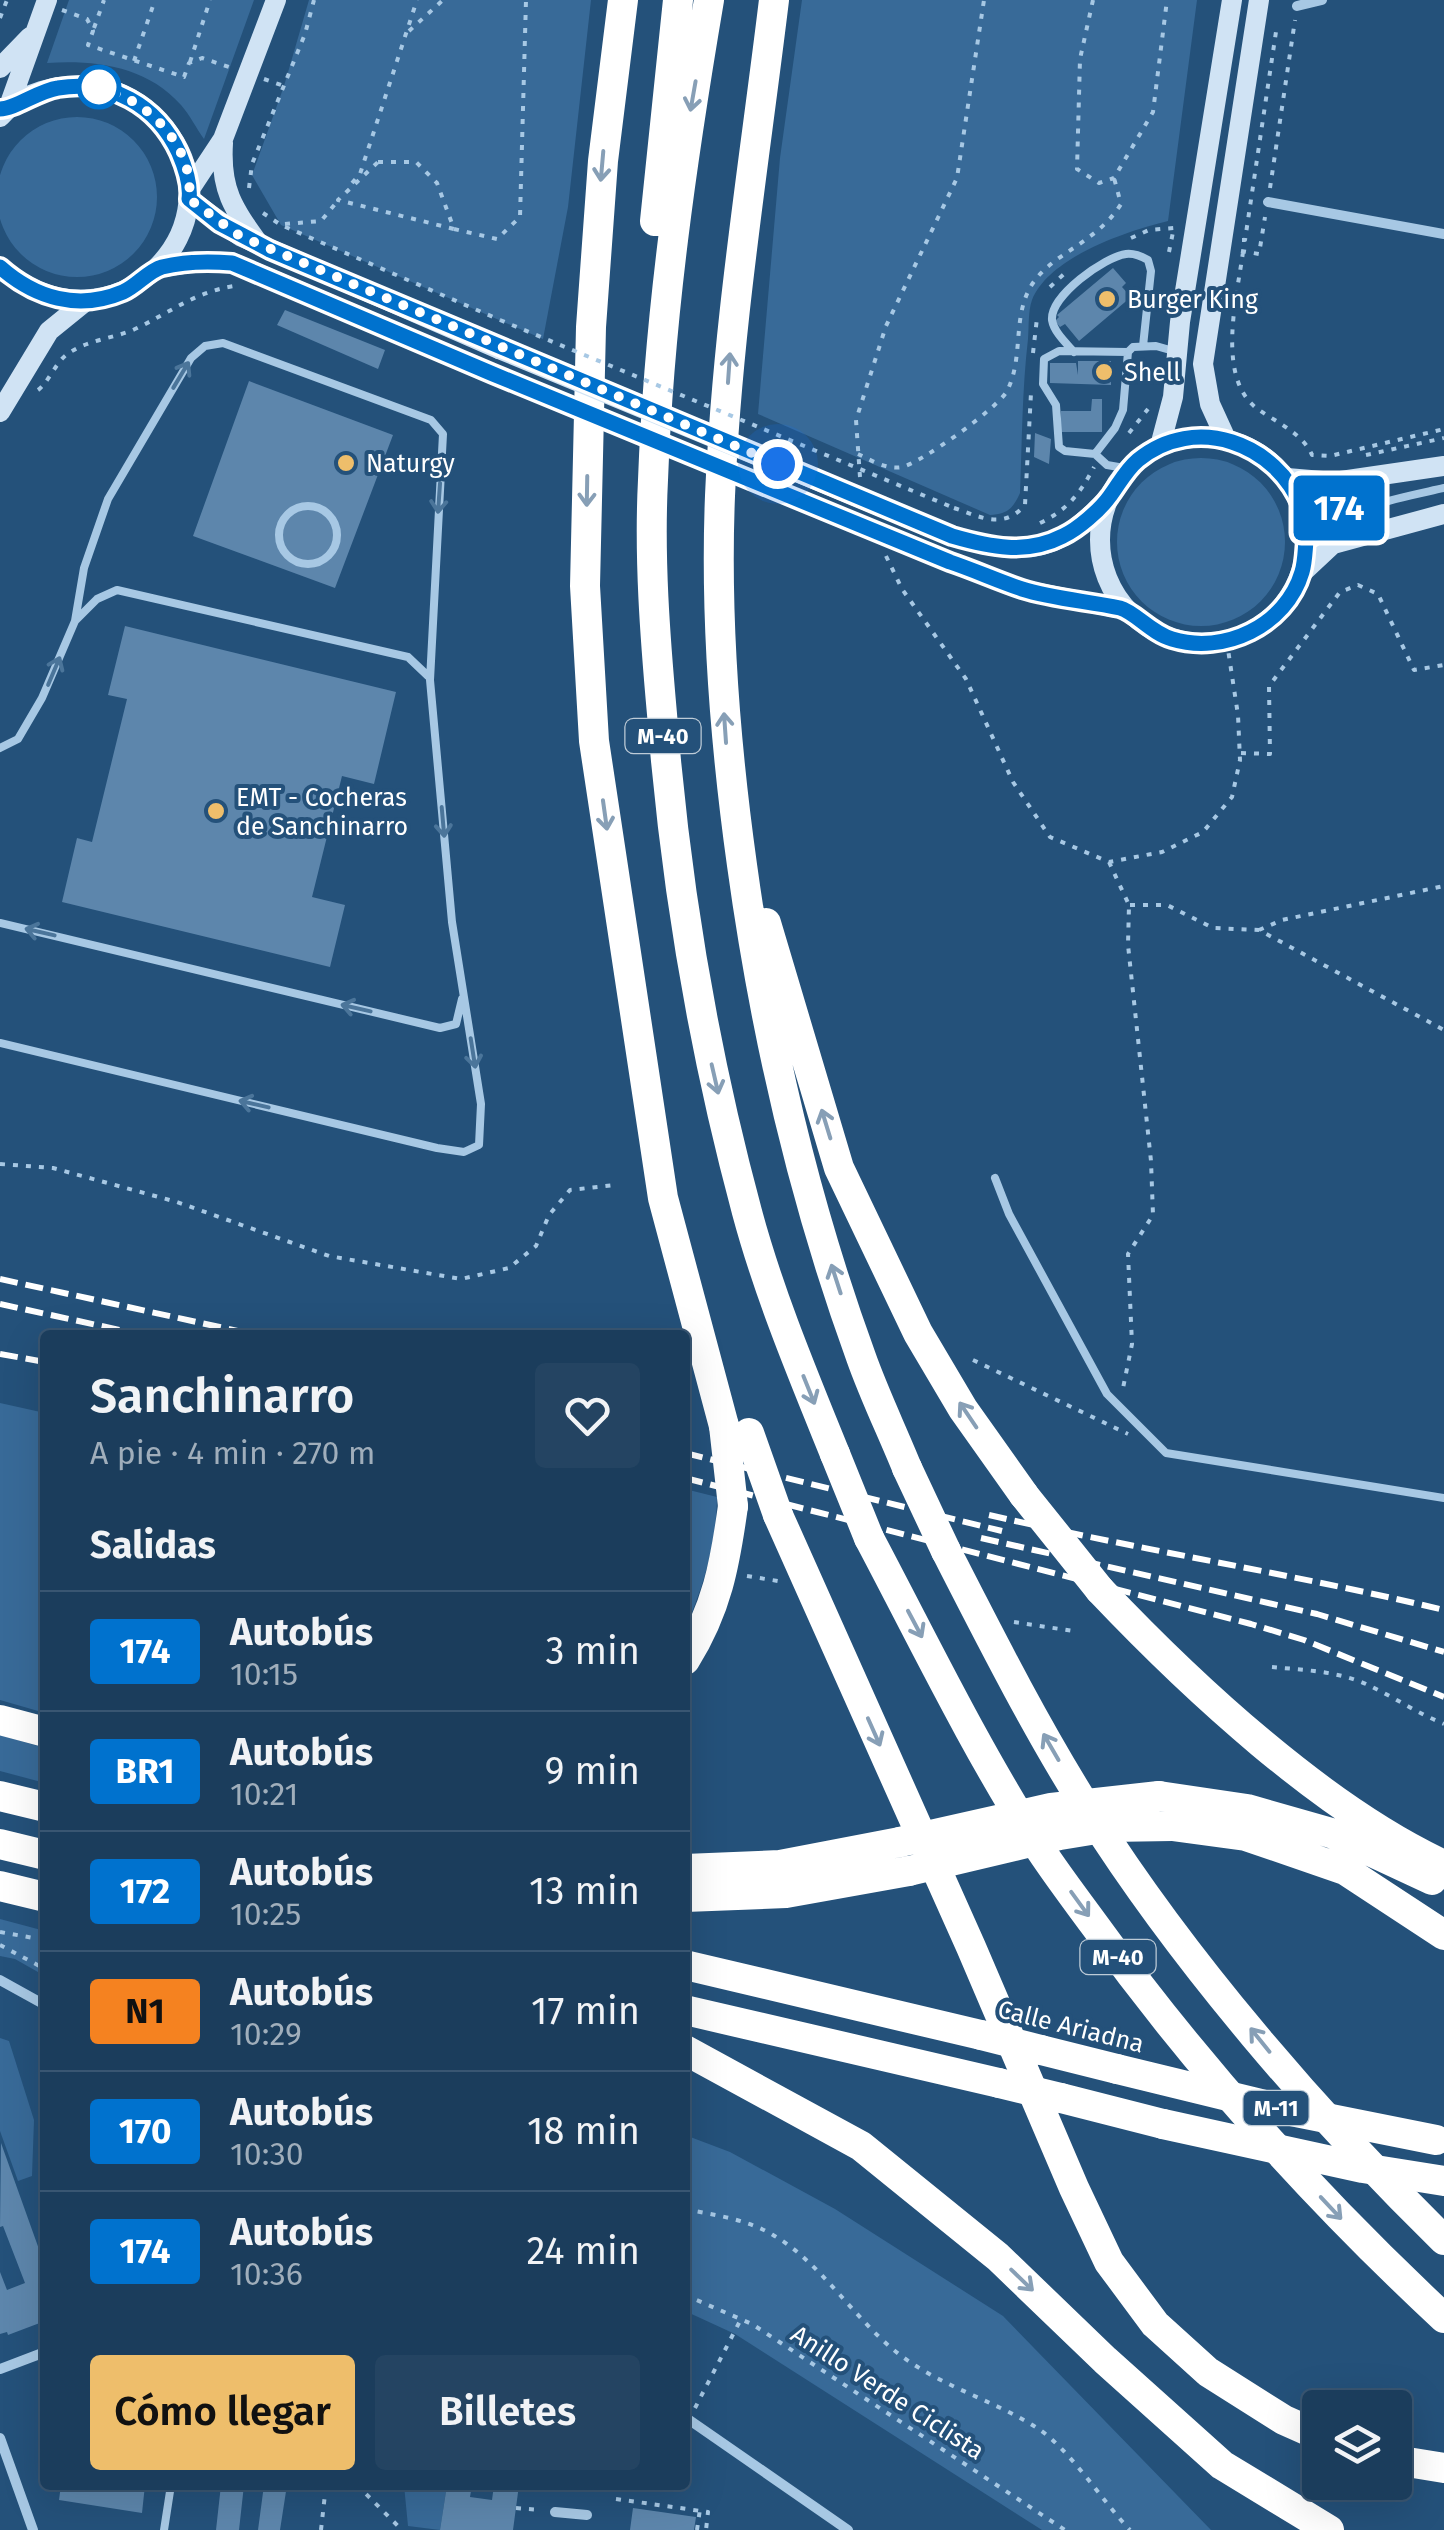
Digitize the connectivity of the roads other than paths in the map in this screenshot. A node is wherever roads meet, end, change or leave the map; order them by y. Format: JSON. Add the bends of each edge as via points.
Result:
{"nodes":[{"id":1,"x":276,"y":0,"type":"edge"},
{"id":2,"x":623,"y":0,"type":"edge"},
{"id":3,"x":678,"y":0,"type":"edge"},
{"id":4,"x":710,"y":0,"type":"edge"},
{"id":5,"x":774,"y":0,"type":"edge"},
{"id":6,"x":1232,"y":0,"type":"edge"},
{"id":7,"x":1258,"y":0,"type":"edge"},
{"id":8,"x":1322,"y":0,"type":"edge"},
{"id":9,"x":55,"y":5,"type":"edge"},
{"id":10,"x":1297,"y":6,"type":"road end"},
{"id":11,"x":35,"y":32,"type":"junction"},
{"id":12,"x":0,"y":68,"type":"edge"},
{"id":13,"x":4,"y":111,"type":"edge"},
{"id":14,"x":224,"y":139,"type":"junction"},
{"id":15,"x":190,"y":194,"type":"junction"},
{"id":16,"x":1268,"y":202,"type":"road end"},
{"id":17,"x":1444,"y":234,"type":"edge"},
{"id":18,"x":260,"y":246,"type":"junction"},
{"id":19,"x":0,"y":268,"type":"edge"},
{"id":20,"x":157,"y":268,"type":"junction"},
{"id":21,"x":86,"y":301,"type":"junction"},
{"id":22,"x":1144,"y":346,"type":"junction"},
{"id":23,"x":1074,"y":352,"type":"junction"},
{"id":24,"x":1128,"y":352,"type":"junction"},
{"id":25,"x":1177,"y":352,"type":"junction"},
{"id":26,"x":0,"y":412,"type":"edge"},
{"id":27,"x":1226,"y":439,"type":"junction"},
{"id":28,"x":1160,"y":446,"type":"junction"},
{"id":29,"x":1095,"y":454,"type":"junction"},
{"id":30,"x":1444,"y":466,"type":"edge"},
{"id":31,"x":1130,"y":468,"type":"junction"},
{"id":32,"x":1287,"y":478,"type":"junction"},
{"id":33,"x":1444,"y":488,"type":"edge"},
{"id":34,"x":1108,"y":499,"type":"junction"},
{"id":35,"x":1366,"y":506,"type":"junction"},
{"id":36,"x":1302,"y":508,"type":"junction"},
{"id":37,"x":329,"y":514,"type":"joint"},
{"id":38,"x":1444,"y":514,"type":"edge"},
{"id":39,"x":1306,"y":541,"type":"junction"},
{"id":40,"x":1302,"y":572,"type":"junction"},
{"id":41,"x":1127,"y":610,"type":"junction"},
{"id":42,"x":75,"y":621,"type":"junction"},
{"id":43,"x":430,"y":680,"type":"junction"},
{"id":44,"x":0,"y":748,"type":"edge"},
{"id":45,"x":736,"y":825,"type":"junction"},
{"id":46,"x":0,"y":923,"type":"edge"},
{"id":47,"x":463,"y":995,"type":"junction"},
{"id":48,"x":704,"y":1031,"type":"junction"},
{"id":49,"x":0,"y":1042,"type":"edge"},
{"id":50,"x":995,"y":1178,"type":"dead end"},
{"id":51,"x":736,"y":1429,"type":"junction"},
{"id":52,"x":1444,"y":1498,"type":"edge"},
{"id":53,"x":690,"y":1651,"type":"edge"},
{"id":54,"x":0,"y":1720,"type":"edge"},
{"id":55,"x":40,"y":1731,"type":"edge"},
{"id":56,"x":0,"y":1796,"type":"edge"},
{"id":57,"x":40,"y":1806,"type":"edge"},
{"id":58,"x":0,"y":1844,"type":"edge"},
{"id":59,"x":40,"y":1854,"type":"edge"},
{"id":60,"x":1444,"y":1866,"type":"edge"},
{"id":61,"x":690,"y":1869,"type":"edge"},
{"id":62,"x":1444,"y":1885,"type":"edge"},
{"id":63,"x":0,"y":1886,"type":"edge"},
{"id":64,"x":40,"y":1897,"type":"edge"},
{"id":65,"x":690,"y":1898,"type":"edge"},
{"id":66,"x":1444,"y":1935,"type":"edge"},
{"id":67,"x":690,"y":1966,"type":"edge"},
{"id":68,"x":0,"y":1980,"type":"edge"},
{"id":69,"x":40,"y":2002,"type":"edge"},
{"id":70,"x":690,"y":2011,"type":"edge"},
{"id":71,"x":690,"y":2053,"type":"edge"},
{"id":72,"x":690,"y":2067,"type":"edge"},
{"id":73,"x":766,"y":2092,"type":"junction"},
{"id":74,"x":1440,"y":2140,"type":"edge"},
{"id":75,"x":1444,"y":2181,"type":"edge"},
{"id":76,"x":1444,"y":2240,"type":"edge"},
{"id":77,"x":1444,"y":2318,"type":"edge"},
{"id":78,"x":40,"y":2354,"type":"edge"},
{"id":79,"x":0,"y":2368,"type":"edge"},
{"id":80,"x":690,"y":2420,"type":"edge"},
{"id":81,"x":1302,"y":2428,"type":"edge"},
{"id":82,"x":0,"y":2438,"type":"edge"},
{"id":83,"x":1412,"y":2463,"type":"edge"},
{"id":84,"x":1444,"y":2468,"type":"edge"},
{"id":85,"x":170,"y":2490,"type":"edge"},
{"id":86,"x":556,"y":2512,"type":"road end"},
{"id":87,"x":588,"y":2516,"type":"dead end"},
{"id":88,"x":33,"y":2530,"type":"edge"},
{"id":89,"x":164,"y":2530,"type":"edge"},
{"id":90,"x":848,"y":2530,"type":"edge"},
{"id":91,"x":1329,"y":2530,"type":"edge"}],
"edges":[{"from":1,"to":14,"type":"street"},
{"from":2,"to":51,"type":"highway","one_way":true,"via":[[602,160],[591,327],[585,586],[594,740],[640,1042]]},
{"from":3,"to":48,"type":"highway","via":[[636,478],[638,630],[649,777],[669,908]]},
{"from":4,"to":48,"type":"highway","number":"M-40","one_way":true,"via":[[682,155],[652,482],[653,604],[666,764]]},
{"from":45,"to":5,"type":"highway","number":"M-40","one_way":true,"via":[[718,575],[720,496],[730,353]]},
{"from":6,"to":25,"type":"street"},
{"from":7,"to":27,"type":"street","via":[[1203,364]]},
{"from":8,"to":10,"type":"street"},
{"from":9,"to":11,"type":"street"},
{"from":11,"to":12,"type":"street"},
{"from":11,"to":13,"type":"street"},
{"from":13,"to":15,"type":"street","via":[[36,92],[79,85],[128,97],[170,134]]},
{"from":14,"to":15,"type":"street"},
{"from":14,"to":18,"type":"street","via":[[228,198]]},
{"from":15,"to":18,"type":"street","via":[[219,223]]},
{"from":15,"to":20,"type":"street","via":[[181,231]]},
{"from":16,"to":17,"type":"street"},
{"from":18,"to":34,"type":"street","bridge":true,"via":[[985,546],[1028,549],[1066,535]]},
{"from":19,"to":21,"type":"street","via":[[39,294]]},
{"from":20,"to":21,"type":"street","via":[[125,291]]},
{"from":20,"to":41,"type":"street","bridge":true,"via":[[232,263],[950,562],[1024,590]]},
{"from":21,"to":26,"type":"street","via":[[49,331]]},
{"from":22,"to":23,"type":"lane","via":[[1151,271],[1148,260],[1127,254],[1066,290],[1054,306],[1052,322]]},
{"from":22,"to":24,"type":"lane"},
{"from":22,"to":25,"type":"lane"},
{"from":23,"to":24,"type":"lane"},
{"from":23,"to":29,"type":"lane","via":[[1048,354],[1043,384],[1056,404],[1059,448]]},
{"from":24,"to":29,"type":"lane","via":[[1123,410]]},
{"from":25,"to":28,"type":"street","via":[[1174,397]]},
{"from":27,"to":28,"type":"street","via":[[1192,437]]},
{"from":27,"to":32,"type":"street","via":[[1270,460]]},
{"from":28,"to":31,"type":"street"},
{"from":29,"to":31,"type":"lane","via":[[1107,465]]},
{"from":30,"to":32,"type":"street","via":[[1334,482]]},
{"from":31,"to":34,"type":"street"},
{"from":32,"to":36,"type":"street"},
{"from":33,"to":35,"type":"lane"},
{"from":34,"to":41,"type":"street","via":[[1101,557]]},
{"from":35,"to":36,"type":"lane"},
{"from":35,"to":39,"type":"lane"},
{"from":36,"to":39,"type":"street"},
{"from":37,"to":37,"type":"lane","via":[[312,506],[286,516],[280,542],[291,558],[310,564],[328,557],[338,530]]},
{"from":38,"to":40,"type":"street","via":[[1334,544]]},
{"from":39,"to":40,"type":"street"},
{"from":40,"to":41,"type":"street","via":[[1273,617],[1226,643],[1173,640]]},
{"from":42,"to":43,"type":"lane","via":[[117,590],[408,657]]},
{"from":42,"to":43,"type":"lane","one_way":true,"via":[[84,568],[108,498],[191,358],[223,343],[432,420],[443,434]]},
{"from":44,"to":42,"type":"lane","one_way":true,"via":[[28,725]]},
{"from":43,"to":47,"type":"lane","one_way":true},
{"from":60,"to":45,"type":"highway","one_way":true,"bridge":true,"via":[[1332,1797],[1138,1630],[1024,1496],[963,1408],[918,1333],[839,1168]]},
{"from":76,"to":45,"type":"highway","number":"M-40","one_way":true,"bridge":true,"via":[[1273,2056],[1178,1938],[1089,1812],[946,1551],[861,1358],[809,1193],[776,1065]]},
{"from":47,"to":46,"type":"lane","one_way":true,"via":[[456,1024],[440,1028]]},
{"from":47,"to":49,"type":"lane","one_way":true,"via":[[481,1104],[479,1144],[464,1152]]},
{"from":48,"to":77,"type":"highway","number":"M-40","one_way":true,"bridge":true,"via":[[748,1214],[800,1370],[870,1538],[1036,1843],[1235,2106],[1360,2240]]},
{"from":50,"to":52,"type":"lane","via":[[1008,1214],[1107,1394],[1166,1453]]},
{"from":51,"to":53,"type":"highway","bridge":true,"via":[[723,1575]]},
{"from":51,"to":81,"type":"highway","one_way":true,"bridge":true,"via":[[1109,2262],[1156,2324],[1208,2372]]},
{"from":54,"to":55,"type":"highway"},
{"from":56,"to":57,"type":"highway"},
{"from":58,"to":59,"type":"highway"},
{"from":61,"to":62,"type":"highway","bridge":true,"via":[[780,1865],[1051,1808],[1159,1796],[1247,1809],[1331,1833]]},
{"from":63,"to":64,"type":"highway"},
{"from":65,"to":66,"type":"highway","bridge":true,"via":[[786,1893],[1060,1835],[1172,1826],[1246,1836],[1345,1870]]},
{"from":67,"to":74,"type":"highway","name":"Calle Ariadna","number":"M-11","bridge":true,"via":[[1281,2110]]},
{"from":68,"to":69,"type":"street"},
{"from":70,"to":75,"type":"highway","number":"M-11","bridge":true,"via":[[1163,2124]]},
{"from":71,"to":73,"type":"highway"},
{"from":72,"to":73,"type":"highway"},
{"from":73,"to":91,"type":"highway","one_way":true,"via":[[860,2146],[998,2256],[1222,2465]]},
{"from":78,"to":79,"type":"street"},
{"from":80,"to":90,"type":"street"},
{"from":82,"to":88,"type":"street"},
{"from":83,"to":84,"type":"highway"},
{"from":85,"to":89,"type":"lane"},
{"from":86,"to":87,"type":"street"}]}
